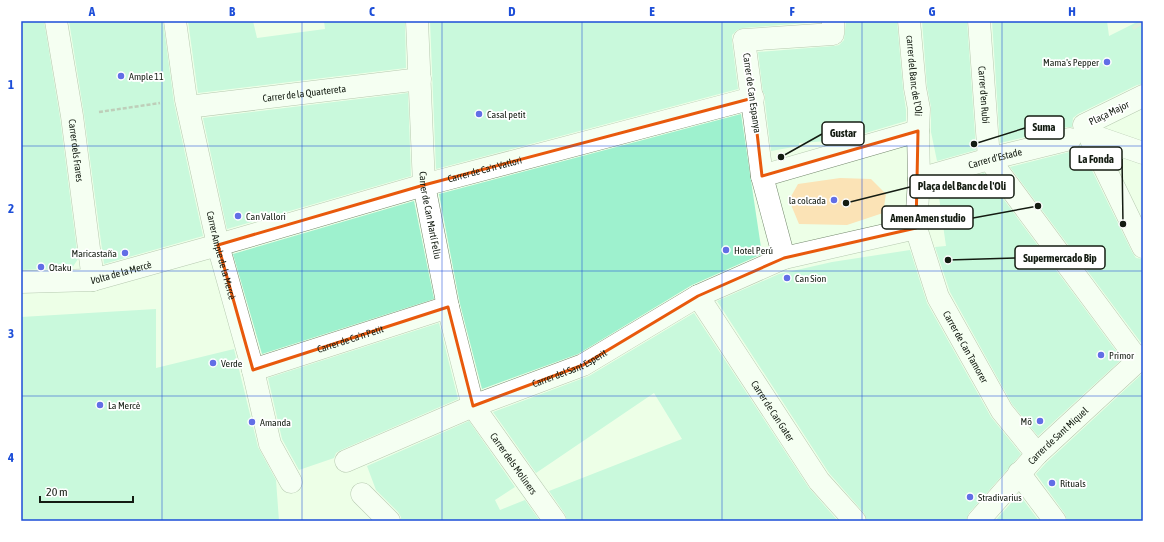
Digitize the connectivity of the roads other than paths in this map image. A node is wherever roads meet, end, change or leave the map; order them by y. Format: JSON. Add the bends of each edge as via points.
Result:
{"nodes":[{"id":1,"x":56,"y":21,"type":"edge"},
{"id":2,"x":175,"y":21,"type":"edge"},
{"id":3,"x":417,"y":21,"type":"edge"},
{"id":4,"x":833,"y":21,"type":"edge"},
{"id":5,"x":909,"y":21,"type":"edge"},
{"id":6,"x":979,"y":21,"type":"edge"},
{"id":7,"x":420,"y":79,"type":"junction"},
{"id":8,"x":1143,"y":96,"type":"edge"},
{"id":9,"x":753,"y":98,"type":"junction"},
{"id":10,"x":187,"y":103,"type":"junction"},
{"id":11,"x":918,"y":131,"type":"junction"},
{"id":12,"x":1079,"y":136,"type":"junction"},
{"id":13,"x":1143,"y":153,"type":"edge"},
{"id":14,"x":989,"y":159,"type":"junction"},
{"id":15,"x":762,"y":176,"type":"junction"},
{"id":16,"x":920,"y":179,"type":"junction"},
{"id":17,"x":424,"y":185,"type":"junction"},
{"id":18,"x":916,"y":228,"type":"junction"},
{"id":19,"x":218,"y":246,"type":"junction"},
{"id":20,"x":1143,"y":247,"type":"edge"},
{"id":21,"x":784,"y":258,"type":"junction"},
{"id":22,"x":93,"y":280,"type":"junction"},
{"id":23,"x":21,"y":282,"type":"edge"},
{"id":24,"x":698,"y":296,"type":"junction"},
{"id":25,"x":448,"y":307,"type":"junction"},
{"id":26,"x":1141,"y":358,"type":"edge"},
{"id":27,"x":253,"y":370,"type":"junction"},
{"id":28,"x":473,"y":406,"type":"junction"},
{"id":29,"x":1037,"y":454,"type":"junction"},
{"id":30,"x":346,"y":461,"type":"dead end"},
{"id":31,"x":1019,"y":474,"type":"junction"},
{"id":32,"x":290,"y":482,"type":"dead end"},
{"id":33,"x":362,"y":494,"type":"dead end"},
{"id":34,"x":389,"y":521,"type":"edge"},
{"id":35,"x":555,"y":521,"type":"edge"},
{"id":36,"x":855,"y":521,"type":"edge"},
{"id":37,"x":978,"y":521,"type":"edge"},
{"id":38,"x":1055,"y":521,"type":"edge"}],
"edges":[{"from":1,"to":22,"type":"street","name":"Carrer dels Frares","via":[[72,116]]},
{"from":2,"to":10,"type":"street","name":"Carrer Ample de la Mercè"},
{"from":3,"to":7,"type":"street","name":"Carrer de Can Martí Feliu"},
{"from":4,"to":9,"type":"street","name":"Carrer de Can Espanya","via":[[833,34],[744,40]]},
{"from":5,"to":11,"type":"street","name":"carrer del Banc de l'Oli","via":[[919,109]]},
{"from":6,"to":14,"type":"street","name":"Carrer d'en Rubí"},
{"from":7,"to":10,"type":"street","name":"Carrer de la Quartereta"},
{"from":7,"to":17,"type":"street","name":"Carrer de Can Martí Feliu"},
{"from":8,"to":12,"type":"street","name":"Plaça Major","via":[[1084,125]]},
{"from":9,"to":15,"type":"street","name":"Carrer de Can Espanya"},
{"from":9,"to":17,"type":"street","name":"Carrer de Ca'n Vatlori"},
{"from":10,"to":19,"type":"street","name":"Carrer Ample de la Mercè"},
{"from":11,"to":15,"type":"street"},
{"from":11,"to":16,"type":"street","name":"carrer del Banc de l'Oli"},
{"from":12,"to":13,"type":"street","name":"Plaça Major"},
{"from":12,"to":14,"type":"street","name":"Carrer d'Estade"},
{"from":12,"to":20,"type":"street","name":"Plaça Major"},
{"from":14,"to":16,"type":"street","name":"Carrer d'Estade"},
{"from":14,"to":26,"type":"street"},
{"from":15,"to":21,"type":"street","name":"Carrer de Can Espanya"},
{"from":16,"to":18,"type":"street","name":"carrer del Banc de l'Oli"},
{"from":17,"to":19,"type":"street","name":"Carrer de Ca'n Vatlori"},
{"from":17,"to":25,"type":"street","name":"Carrer de Can Martí Feliu"},
{"from":18,"to":21,"type":"street","name":"Carrer del Sant Esperit"},
{"from":18,"to":29,"type":"street","name":"Carrer de Can Tamorer","via":[[938,297],[1002,412]]},
{"from":19,"to":22,"type":"street","name":"Volta de la Mercè"},
{"from":19,"to":27,"type":"street","name":"Carrer Ample de la Mercè"},
{"from":21,"to":24,"type":"street","name":"Carrer del Sant Esperit"},
{"from":22,"to":23,"type":"street","name":"Volta de la Mercè"},
{"from":24,"to":28,"type":"street","name":"Carrer del Sant Esperit","via":[[583,364]]},
{"from":24,"to":36,"type":"street","name":"Carrer de Can Gater","via":[[819,481]]},
{"from":25,"to":27,"type":"street","name":"Carrer de Ca'n Petit"},
{"from":25,"to":28,"type":"street","name":"Carrer de Can Martí Feliu"},
{"from":26,"to":29,"type":"street","name":"Carrer de Sant Miquel"},
{"from":27,"to":32,"type":"street","name":"Carrer Ample de la Mercè","via":[[270,444]]},
{"from":28,"to":30,"type":"street","name":"Carrer del Sant Esperit"},
{"from":28,"to":35,"type":"street","name":"Carrer dels Moliners"},
{"from":29,"to":31,"type":"street","name":"Carrer de Sant Miquel"},
{"from":31,"to":37,"type":"street","name":"Carrer de Sant Miquel"},
{"from":31,"to":38,"type":"street"},
{"from":33,"to":34,"type":"street"}]}
